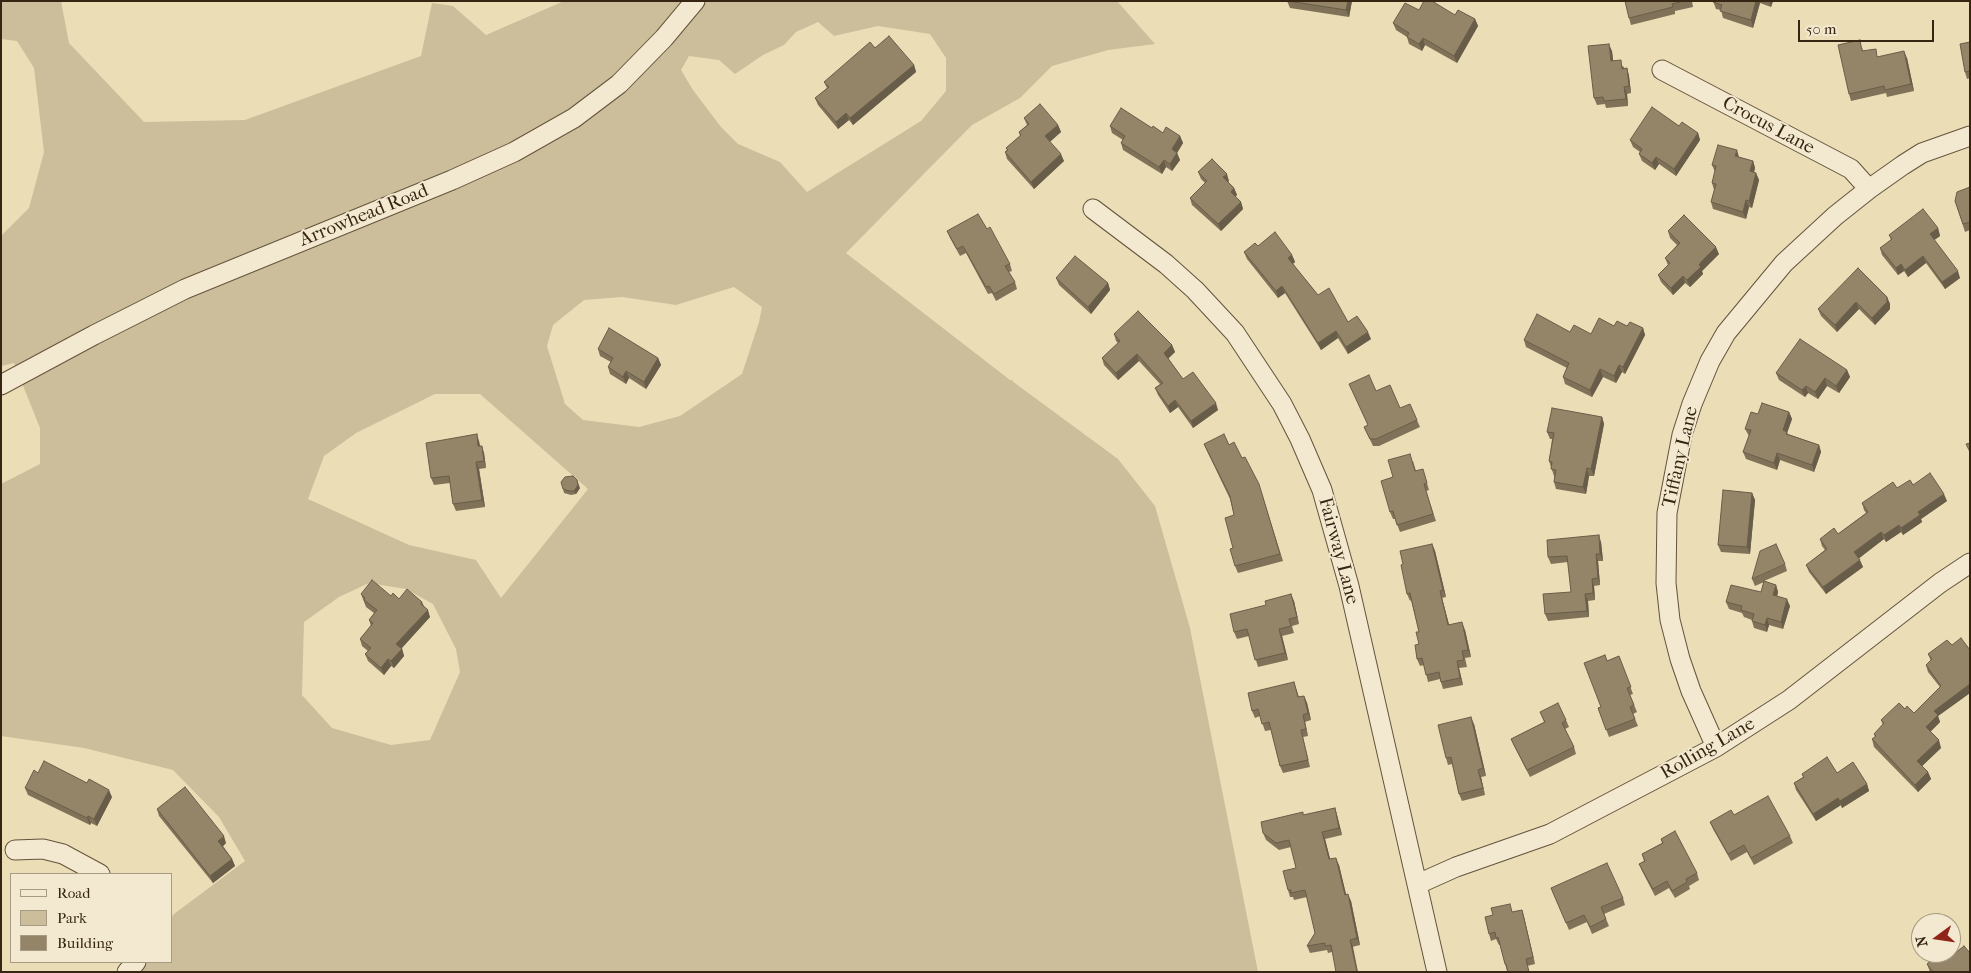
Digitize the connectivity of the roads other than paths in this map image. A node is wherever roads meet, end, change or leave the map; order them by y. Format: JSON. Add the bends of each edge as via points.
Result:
{"nodes":[{"id":1,"x":695,"y":1,"type":"edge"},
{"id":2,"x":1662,"y":70,"type":"dead end"},
{"id":3,"x":1970,"y":136,"type":"edge"},
{"id":4,"x":1869,"y":189,"type":"junction"},
{"id":5,"x":1093,"y":209,"type":"dead end"},
{"id":6,"x":1,"y":385,"type":"edge"},
{"id":7,"x":1970,"y":563,"type":"edge"},
{"id":8,"x":1716,"y":748,"type":"junction"},
{"id":9,"x":15,"y":850,"type":"dead end"},
{"id":10,"x":98,"y":873,"type":"edge"},
{"id":11,"x":1418,"y":884,"type":"junction"},
{"id":12,"x":1437,"y":972,"type":"edge"}],
"edges":[{"from":1,"to":6,"type":"street","name":"Arrowhead Road","via":[[619,84],[574,118],[514,152],[185,289]]},
{"from":2,"to":4,"type":"street","name":"Crocus Lane","via":[[1851,169]]},
{"from":3,"to":4,"type":"street","name":"Tiffany Lane","via":[[1922,153]]},
{"from":4,"to":8,"type":"street","name":"Tiffany Lane","via":[[1784,263],[1741,313],[1710,361],[1682,436],[1667,513],[1670,620],[1691,690]]},
{"from":5,"to":11,"type":"street","name":"Fairway Lane","via":[[1166,264],[1235,333],[1282,404],[1300,439],[1322,490],[1349,586]]},
{"from":7,"to":8,"type":"street","name":"Rolling Lane","via":[[1789,700]]},
{"from":8,"to":11,"type":"street","name":"Rolling Lane","via":[[1550,834]]},
{"from":9,"to":10,"type":"street","via":[[43,849],[63,854]]},
{"from":11,"to":12,"type":"street","name":"Fairway Lane"}]}
